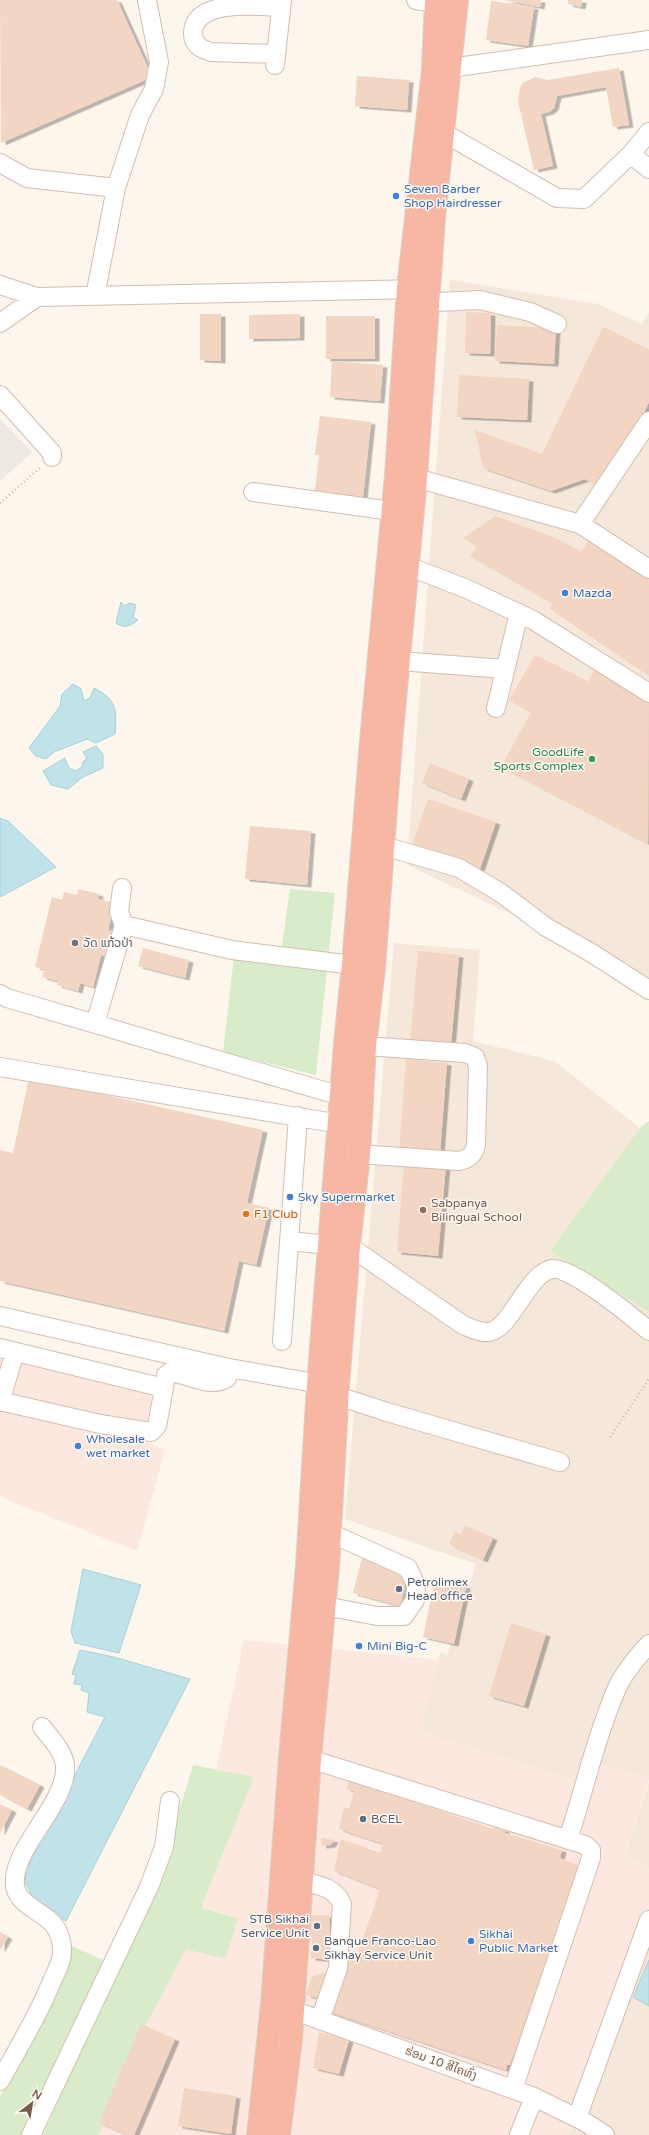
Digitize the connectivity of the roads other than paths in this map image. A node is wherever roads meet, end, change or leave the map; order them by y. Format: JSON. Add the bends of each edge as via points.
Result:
{"nodes":[{"id":1,"x":147,"y":0,"type":"edge"},
{"id":2,"x":437,"y":1,"type":"edge"},
{"id":3,"x":282,"y":4,"type":"edge"},
{"id":4,"x":649,"y":40,"type":"edge"},
{"id":5,"x":450,"y":68,"type":"junction"},
{"id":6,"x":649,"y":132,"type":"edge"},
{"id":7,"x":444,"y":133,"type":"junction"},
{"id":8,"x":631,"y":154,"type":"junction"},
{"id":9,"x":0,"y":163,"type":"edge"},
{"id":10,"x":649,"y":169,"type":"edge"},
{"id":11,"x":116,"y":188,"type":"junction"},
{"id":12,"x":0,"y":284,"type":"edge"},
{"id":13,"x":95,"y":296,"type":"junction"},
{"id":14,"x":419,"y":296,"type":"junction"},
{"id":15,"x":37,"y":297,"type":"junction"},
{"id":16,"x":0,"y":323,"type":"edge"},
{"id":17,"x":557,"y":324,"type":"dead end"},
{"id":18,"x":0,"y":395,"type":"edge"},
{"id":19,"x":649,"y":421,"type":"edge"},
{"id":20,"x":52,"y":457,"type":"road end"},
{"id":21,"x":416,"y":478,"type":"junction"},
{"id":22,"x":253,"y":492,"type":"dead end"},
{"id":23,"x":392,"y":511,"type":"junction"},
{"id":24,"x":580,"y":524,"type":"junction"},
{"id":25,"x":408,"y":566,"type":"junction"},
{"id":26,"x":649,"y":568,"type":"edge"},
{"id":27,"x":519,"y":613,"type":"junction"},
{"id":28,"x":399,"y":661,"type":"junction"},
{"id":29,"x":505,"y":669,"type":"junction"},
{"id":30,"x":649,"y":693,"type":"edge"},
{"id":31,"x":496,"y":708,"type":"dead end"},
{"id":32,"x":384,"y":846,"type":"junction"},
{"id":33,"x":122,"y":888,"type":"dead end"},
{"id":34,"x":124,"y":925,"type":"junction"},
{"id":35,"x":353,"y":966,"type":"junction"},
{"id":36,"x":649,"y":990,"type":"edge"},
{"id":37,"x":0,"y":994,"type":"edge"},
{"id":38,"x":95,"y":1024,"type":"junction"},
{"id":39,"x":365,"y":1046,"type":"junction"},
{"id":40,"x":0,"y":1067,"type":"edge"},
{"id":41,"x":341,"y":1096,"type":"junction"},
{"id":42,"x":298,"y":1116,"type":"junction"},
{"id":43,"x":340,"y":1124,"type":"junction"},
{"id":44,"x":359,"y":1154,"type":"junction"},
{"id":45,"x":289,"y":1241,"type":"junction"},
{"id":46,"x":339,"y":1246,"type":"junction"},
{"id":47,"x":0,"y":1316,"type":"edge"},
{"id":48,"x":649,"y":1331,"type":"edge"},
{"id":49,"x":282,"y":1341,"type":"dead end"},
{"id":50,"x":8,"y":1350,"type":"edge"},
{"id":51,"x":229,"y":1368,"type":"junction"},
{"id":52,"x":164,"y":1388,"type":"junction"},
{"id":53,"x":332,"y":1389,"type":"junction"},
{"id":54,"x":0,"y":1401,"type":"edge"},
{"id":55,"x":560,"y":1462,"type":"dead end"},
{"id":56,"x":330,"y":1533,"type":"junction"},
{"id":57,"x":325,"y":1606,"type":"junction"},
{"id":58,"x":649,"y":1644,"type":"edge"},
{"id":59,"x":42,"y":1727,"type":"dead end"},
{"id":60,"x":310,"y":1759,"type":"junction"},
{"id":61,"x":170,"y":1801,"type":"dead end"},
{"id":62,"x":568,"y":1840,"type":"junction"},
{"id":63,"x":301,"y":1881,"type":"junction"},
{"id":64,"x":649,"y":1920,"type":"edge"},
{"id":65,"x":282,"y":2007,"type":"junction"},
{"id":66,"x":320,"y":2020,"type":"junction"},
{"id":67,"x":0,"y":2081,"type":"edge"},
{"id":68,"x":513,"y":2089,"type":"junction"},
{"id":69,"x":534,"y":2097,"type":"junction"},
{"id":70,"x":580,"y":2125,"type":"edge"},
{"id":71,"x":31,"y":2135,"type":"edge"},
{"id":72,"x":258,"y":2135,"type":"edge"},
{"id":73,"x":279,"y":2135,"type":"edge"},
{"id":74,"x":519,"y":2135,"type":"edge"},
{"id":75,"x":605,"y":2135,"type":"edge"}],
"edges":[{"from":1,"to":11,"type":"street","via":[[159,62],[154,89],[140,114]]},
{"from":2,"to":5,"type":"highway"},
{"from":2,"to":14,"type":"highway"},
{"from":3,"to":3,"type":"street","via":[[275,60],[204,50],[198,46],[193,36],[196,17],[203,9],[213,4]]},
{"from":4,"to":5,"type":"street"},
{"from":5,"to":7,"type":"highway"},
{"from":6,"to":8,"type":"street"},
{"from":7,"to":8,"type":"street","via":[[557,198],[584,199]]},
{"from":7,"to":14,"type":"highway"},
{"from":8,"to":10,"type":"street"},
{"from":9,"to":11,"type":"street","via":[[27,178]]},
{"from":11,"to":13,"type":"street"},
{"from":12,"to":15,"type":"street"},
{"from":13,"to":14,"type":"street"},
{"from":13,"to":15,"type":"street"},
{"from":14,"to":17,"type":"street","via":[[480,300],[530,312]]},
{"from":14,"to":21,"type":"highway"},
{"from":14,"to":23,"type":"highway"},
{"from":15,"to":16,"type":"street"},
{"from":18,"to":20,"type":"street","via":[[52,453]]},
{"from":19,"to":24,"type":"street"},
{"from":21,"to":24,"type":"street"},
{"from":21,"to":25,"type":"highway"},
{"from":22,"to":23,"type":"street"},
{"from":23,"to":35,"type":"highway"},
{"from":24,"to":26,"type":"street"},
{"from":25,"to":27,"type":"street"},
{"from":25,"to":28,"type":"highway"},
{"from":27,"to":29,"type":"street"},
{"from":27,"to":30,"type":"street"},
{"from":28,"to":29,"type":"street"},
{"from":28,"to":32,"type":"highway"},
{"from":29,"to":31,"type":"street"},
{"from":32,"to":36,"type":"street","via":[[459,868],[501,893],[546,927]]},
{"from":32,"to":39,"type":"highway"},
{"from":33,"to":34,"type":"street","via":[[119,912]]},
{"from":34,"to":35,"type":"street","via":[[232,950]]},
{"from":34,"to":38,"type":"street"},
{"from":35,"to":41,"type":"highway"},
{"from":37,"to":38,"type":"street"},
{"from":38,"to":41,"type":"street"},
{"from":39,"to":44,"type":"highway"},
{"from":39,"to":44,"type":"street","via":[[460,1052],[475,1057],[478,1066],[476,1145],[469,1158],[459,1160]]},
{"from":40,"to":42,"type":"street"},
{"from":41,"to":43,"type":"highway"},
{"from":42,"to":43,"type":"street"},
{"from":42,"to":45,"type":"street"},
{"from":43,"to":46,"type":"highway"},
{"from":44,"to":46,"type":"highway"},
{"from":45,"to":46,"type":"street"},
{"from":45,"to":49,"type":"street"},
{"from":46,"to":48,"type":"street","via":[[477,1332],[490,1332],[504,1323],[541,1274],[553,1269],[564,1272],[614,1302]]},
{"from":46,"to":53,"type":"highway"},
{"from":47,"to":51,"type":"street"},
{"from":50,"to":52,"type":"street"},
{"from":50,"to":54,"type":"street"},
{"from":51,"to":52,"type":"street","via":[[227,1378],[213,1383],[170,1372],[166,1375]]},
{"from":51,"to":53,"type":"street"},
{"from":52,"to":54,"type":"street","via":[[157,1426],[151,1432],[100,1424]]},
{"from":53,"to":55,"type":"street"},
{"from":53,"to":56,"type":"highway"},
{"from":53,"to":65,"type":"highway","via":[[307,1566],[290,1757]]},
{"from":56,"to":57,"type":"highway"},
{"from":56,"to":57,"type":"street","via":[[408,1568],[416,1585],[415,1600],[404,1616],[377,1616]]},
{"from":57,"to":60,"type":"highway"},
{"from":58,"to":62,"type":"street","via":[[637,1657],[617,1688]]},
{"from":59,"to":67,"type":"street","via":[[58,1749],[65,1765],[63,1778],[59,1791],[33,1835],[14,1879],[22,1901],[50,1920],[59,1933],[61,1958],[44,2001]]},
{"from":60,"to":62,"type":"street"},
{"from":60,"to":63,"type":"highway"},
{"from":61,"to":71,"type":"street","via":[[164,1847],[149,1887]]},
{"from":62,"to":68,"type":"street","via":[[585,1845],[591,1850],[592,1858]]},
{"from":63,"to":65,"type":"highway"},
{"from":63,"to":66,"type":"street","via":[[325,1886],[339,1896],[342,1904],[338,1968]]},
{"from":64,"to":70,"type":"street"},
{"from":65,"to":66,"type":"street","name":"ຮ່ອມ 10 ສີໄຄທົ່ງ"},
{"from":65,"to":72,"type":"highway"},
{"from":65,"to":73,"type":"highway"},
{"from":66,"to":68,"type":"street","name":"ຮ່ອມ 10 ສີໄຄທົ່ງ"},
{"from":68,"to":69,"type":"street","name":"ຮ່ອມ 10 ສີໄຄທົ່ງ"},
{"from":69,"to":70,"type":"street","name":"ຮ່ອມ 10 ສີໄຄທົ່ງ"},
{"from":69,"to":74,"type":"street"},
{"from":70,"to":75,"type":"street","name":"ຮ່ອມ 10 ສີໄຄທົ່ງ"}]}
